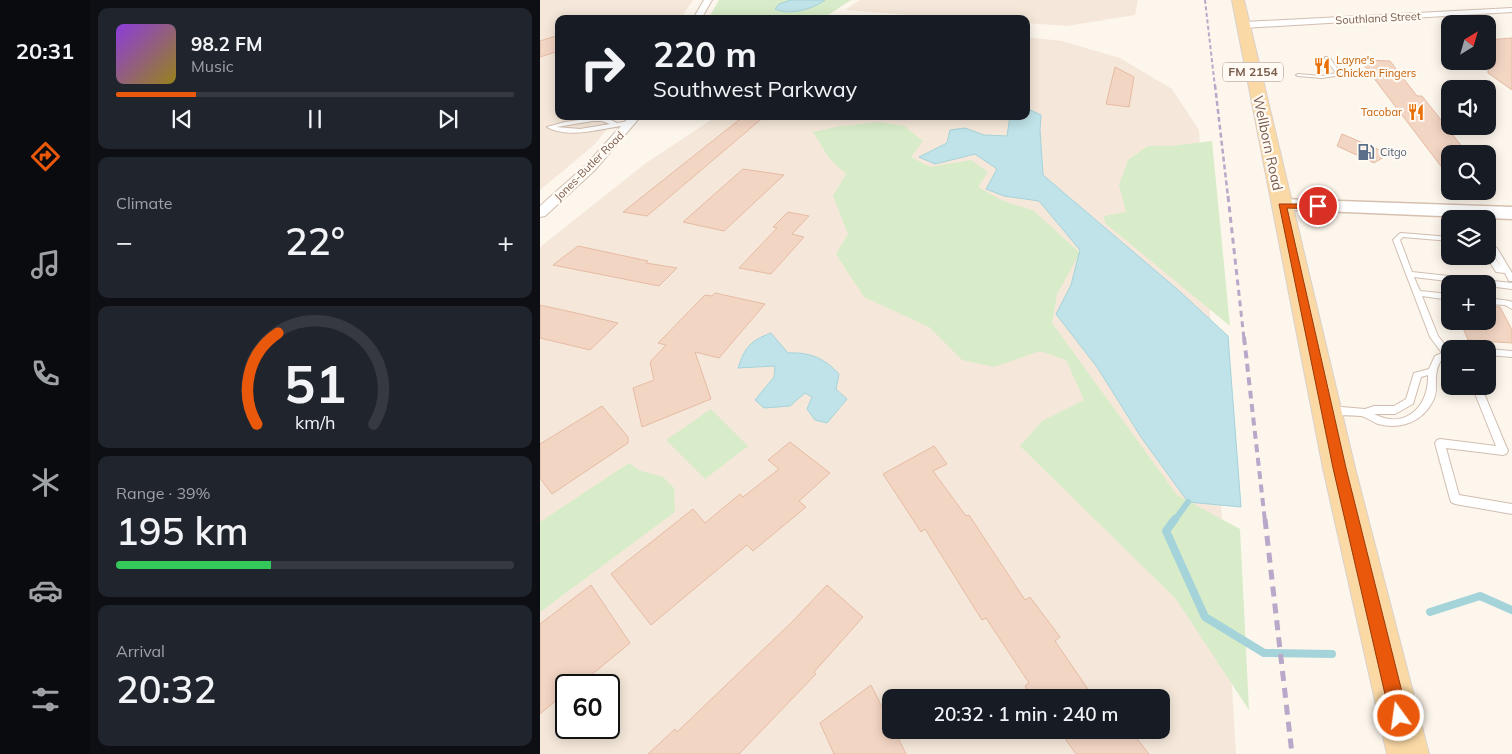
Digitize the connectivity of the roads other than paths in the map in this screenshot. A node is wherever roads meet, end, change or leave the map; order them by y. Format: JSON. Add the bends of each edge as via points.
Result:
{"nodes":[{"id":1,"x":708,"y":0,"type":"edge"},
{"id":2,"x":1238,"y":0,"type":"edge"},
{"id":3,"x":1512,"y":10,"type":"edge"},
{"id":4,"x":699,"y":15,"type":"edge"},
{"id":5,"x":1244,"y":25,"type":"junction"},
{"id":6,"x":1327,"y":58,"type":"dead end"},
{"id":7,"x":1298,"y":75,"type":"dead end"},
{"id":8,"x":633,"y":120,"type":"edge"},
{"id":9,"x":586,"y":121,"type":"junction"},
{"id":10,"x":615,"y":124,"type":"junction"},
{"id":11,"x":579,"y":130,"type":"junction"},
{"id":12,"x":1282,"y":205,"type":"junction"},
{"id":13,"x":1512,"y":213,"type":"edge"},
{"id":14,"x":540,"y":214,"type":"edge"},
{"id":15,"x":1441,"y":240,"type":"edge"},
{"id":16,"x":1496,"y":253,"type":"edge"},
{"id":17,"x":1496,"y":265,"type":"edge"},
{"id":18,"x":1507,"y":272,"type":"junction"},
{"id":19,"x":1410,"y":274,"type":"junction"},
{"id":20,"x":1512,"y":279,"type":"edge"},
{"id":21,"x":1512,"y":286,"type":"edge"},
{"id":22,"x":1417,"y":293,"type":"junction"},
{"id":23,"x":1441,"y":296,"type":"edge"},
{"id":24,"x":1496,"y":302,"type":"edge"},
{"id":25,"x":1512,"y":306,"type":"edge"},
{"id":26,"x":1441,"y":345,"type":"edge"},
{"id":27,"x":1496,"y":353,"type":"edge"},
{"id":28,"x":1512,"y":354,"type":"edge"},
{"id":29,"x":1441,"y":357,"type":"edge"},
{"id":30,"x":1432,"y":371,"type":"junction"},
{"id":31,"x":1480,"y":395,"type":"edge"},
{"id":32,"x":1327,"y":410,"type":"junction"},
{"id":33,"x":1365,"y":413,"type":"junction"},
{"id":34,"x":1507,"y":451,"type":"edge"},
{"id":35,"x":1512,"y":509,"type":"edge"},
{"id":36,"x":1408,"y":754,"type":"edge"}],
"edges":[{"from":1,"to":4,"type":"street"},
{"from":2,"to":5,"type":"main road","name":"Wellborn Road","number":"FM 2154"},
{"from":3,"to":5,"type":"street","name":"Southland Street"},
{"from":5,"to":12,"type":"main road","name":"Wellborn Road","number":"FM 2154"},
{"from":6,"to":7,"type":"lane","via":[[1339,74],[1327,77]]},
{"from":8,"to":10,"type":"lane"},
{"from":8,"to":14,"type":"street","name":"Jones-Butler Road","via":[[618,140]]},
{"from":9,"to":10,"type":"lane","via":[[609,120]]},
{"from":9,"to":11,"type":"lane"},
{"from":9,"to":11,"type":"lane","via":[[550,127],[561,131]]},
{"from":10,"to":11,"type":"lane","via":[[601,129]]},
{"from":12,"to":13,"type":"main road"},
{"from":12,"to":32,"type":"main road","name":"Wellborn Road","number":"FM 2154"},
{"from":15,"to":19,"type":"lane","via":[[1401,235],[1396,240]]},
{"from":16,"to":18,"type":"lane"},
{"from":17,"to":18,"type":"lane"},
{"from":18,"to":20,"type":"lane"},
{"from":19,"to":21,"type":"lane"},
{"from":19,"to":22,"type":"lane"},
{"from":22,"to":23,"type":"lane"},
{"from":22,"to":26,"type":"lane","via":[[1434,337]]},
{"from":24,"to":25,"type":"lane"},
{"from":27,"to":28,"type":"lane"},
{"from":29,"to":30,"type":"lane"},
{"from":30,"to":33,"type":"lane","via":[[1417,375],[1410,401],[1395,410]]},
{"from":30,"to":33,"type":"lane","via":[[1434,383],[1422,412],[1406,422],[1376,421]]},
{"from":31,"to":34,"type":"lane"},
{"from":32,"to":33,"type":"lane"},
{"from":32,"to":36,"type":"main road","name":"Wellborn Road","number":"FM 2154"},
{"from":34,"to":35,"type":"lane","via":[[1440,443],[1455,499]]}]}
